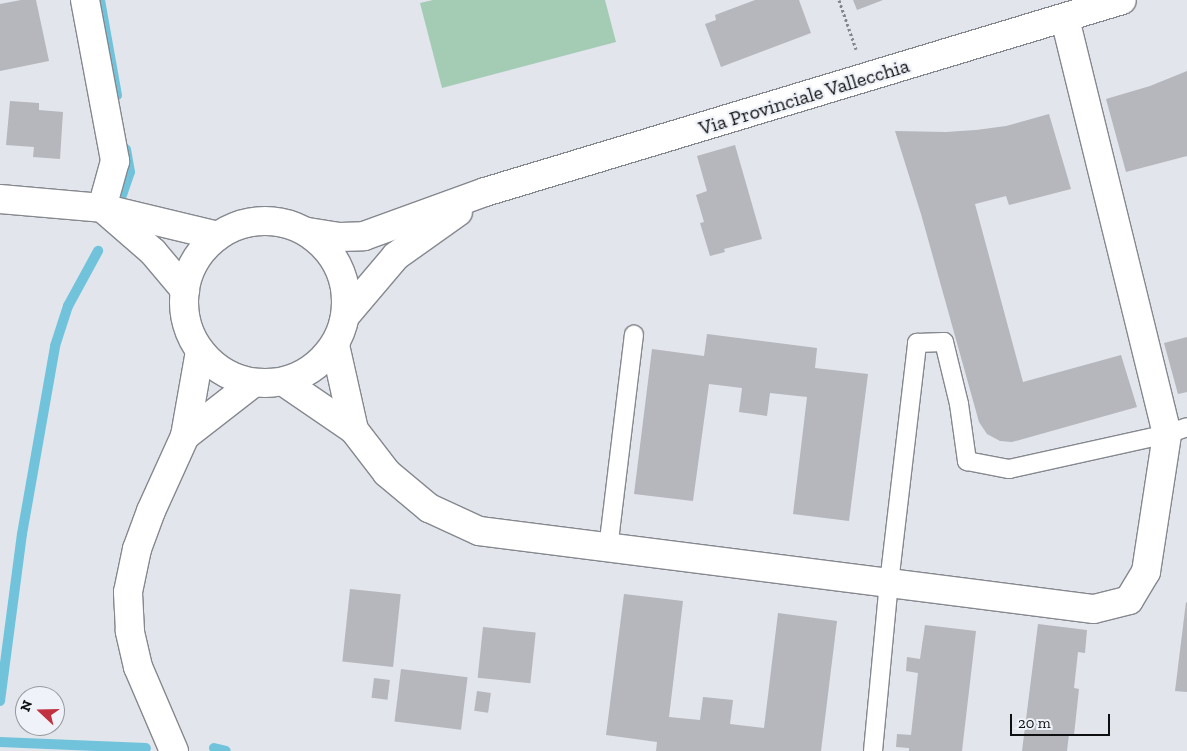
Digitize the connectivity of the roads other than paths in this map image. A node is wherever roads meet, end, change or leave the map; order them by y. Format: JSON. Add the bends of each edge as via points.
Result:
{"nodes":[{"id":1,"x":85,"y":0,"type":"edge"},
{"id":2,"x":1122,"y":0,"type":"edge"},
{"id":3,"x":1065,"y":18,"type":"junction"},
{"id":4,"x":486,"y":192,"type":"junction"},
{"id":5,"x":0,"y":199,"type":"edge"},
{"id":6,"x":102,"y":208,"type":"junction"},
{"id":7,"x":308,"y":232,"type":"junction"},
{"id":8,"x":218,"y":236,"type":"junction"},
{"id":9,"x":185,"y":290,"type":"junction"},
{"id":10,"x":346,"y":315,"type":"junction"},
{"id":11,"x":634,"y":335,"type":"dead end"},
{"id":12,"x":335,"y":345,"type":"junction"},
{"id":13,"x":200,"y":351,"type":"junction"},
{"id":14,"x":284,"y":382,"type":"junction"},
{"id":15,"x":253,"y":383,"type":"junction"},
{"id":16,"x":354,"y":430,"type":"junction"},
{"id":17,"x":1177,"y":430,"type":"edge"},
{"id":18,"x":185,"y":436,"type":"junction"},
{"id":19,"x":608,"y":549,"type":"junction"},
{"id":20,"x":889,"y":583,"type":"junction"},
{"id":21,"x":174,"y":751,"type":"edge"},
{"id":22,"x":873,"y":751,"type":"edge"}],
"edges":[{"from":1,"to":6,"type":"street","via":[[115,161]]},
{"from":2,"to":3,"type":"street","name":"Via Provinciale Vallecchia"},
{"from":3,"to":4,"type":"street","name":"Via Provinciale Vallecchia"},
{"from":3,"to":17,"type":"street"},
{"from":4,"to":7,"type":"street","name":"Via Provinciale Vallecchia","via":[[364,236],[340,237]]},
{"from":4,"to":10,"type":"street","name":"Via Provinciale Vallecchia","via":[[396,256]]},
{"from":5,"to":6,"type":"street"},
{"from":6,"to":8,"type":"street"},
{"from":6,"to":9,"type":"street","via":[[154,252]]},
{"from":7,"to":8,"type":"street","name":"Via Provinciale Vallecchia","via":[[286,223],[262,221],[238,225]]},
{"from":7,"to":10,"type":"street","name":"Via Provinciale Vallecchia","via":[[326,248],[340,268],[346,291]]},
{"from":8,"to":9,"type":"street","name":"Via Provinciale Vallecchia","via":[[194,263]]},
{"from":9,"to":13,"type":"street","name":"Via Provinciale Vallecchia","via":[[184,311],[189,332]]},
{"from":10,"to":12,"type":"street","name":"Via Provinciale Vallecchia"},
{"from":11,"to":19,"type":"lane"},
{"from":12,"to":14,"type":"street","name":"Via Provinciale Vallecchia","via":[[305,374]]},
{"from":12,"to":16,"type":"street"},
{"from":13,"to":15,"type":"street","name":"Via Provinciale Vallecchia","via":[[214,366],[232,377]]},
{"from":13,"to":18,"type":"street"},
{"from":14,"to":15,"type":"street","name":"Via Provinciale Vallecchia"},
{"from":14,"to":16,"type":"street"},
{"from":15,"to":18,"type":"street"},
{"from":16,"to":19,"type":"street","via":[[387,474],[429,508],[479,531]]},
{"from":17,"to":20,"type":"street","via":[[1146,572],[1129,600],[1094,609]]},
{"from":17,"to":20,"type":"lane","via":[[1009,469],[967,461],[959,404],[944,342],[917,343]]},
{"from":18,"to":21,"type":"street","via":[[140,542],[128,592],[130,632],[138,667]]},
{"from":19,"to":20,"type":"street"},
{"from":20,"to":22,"type":"lane"}]}
